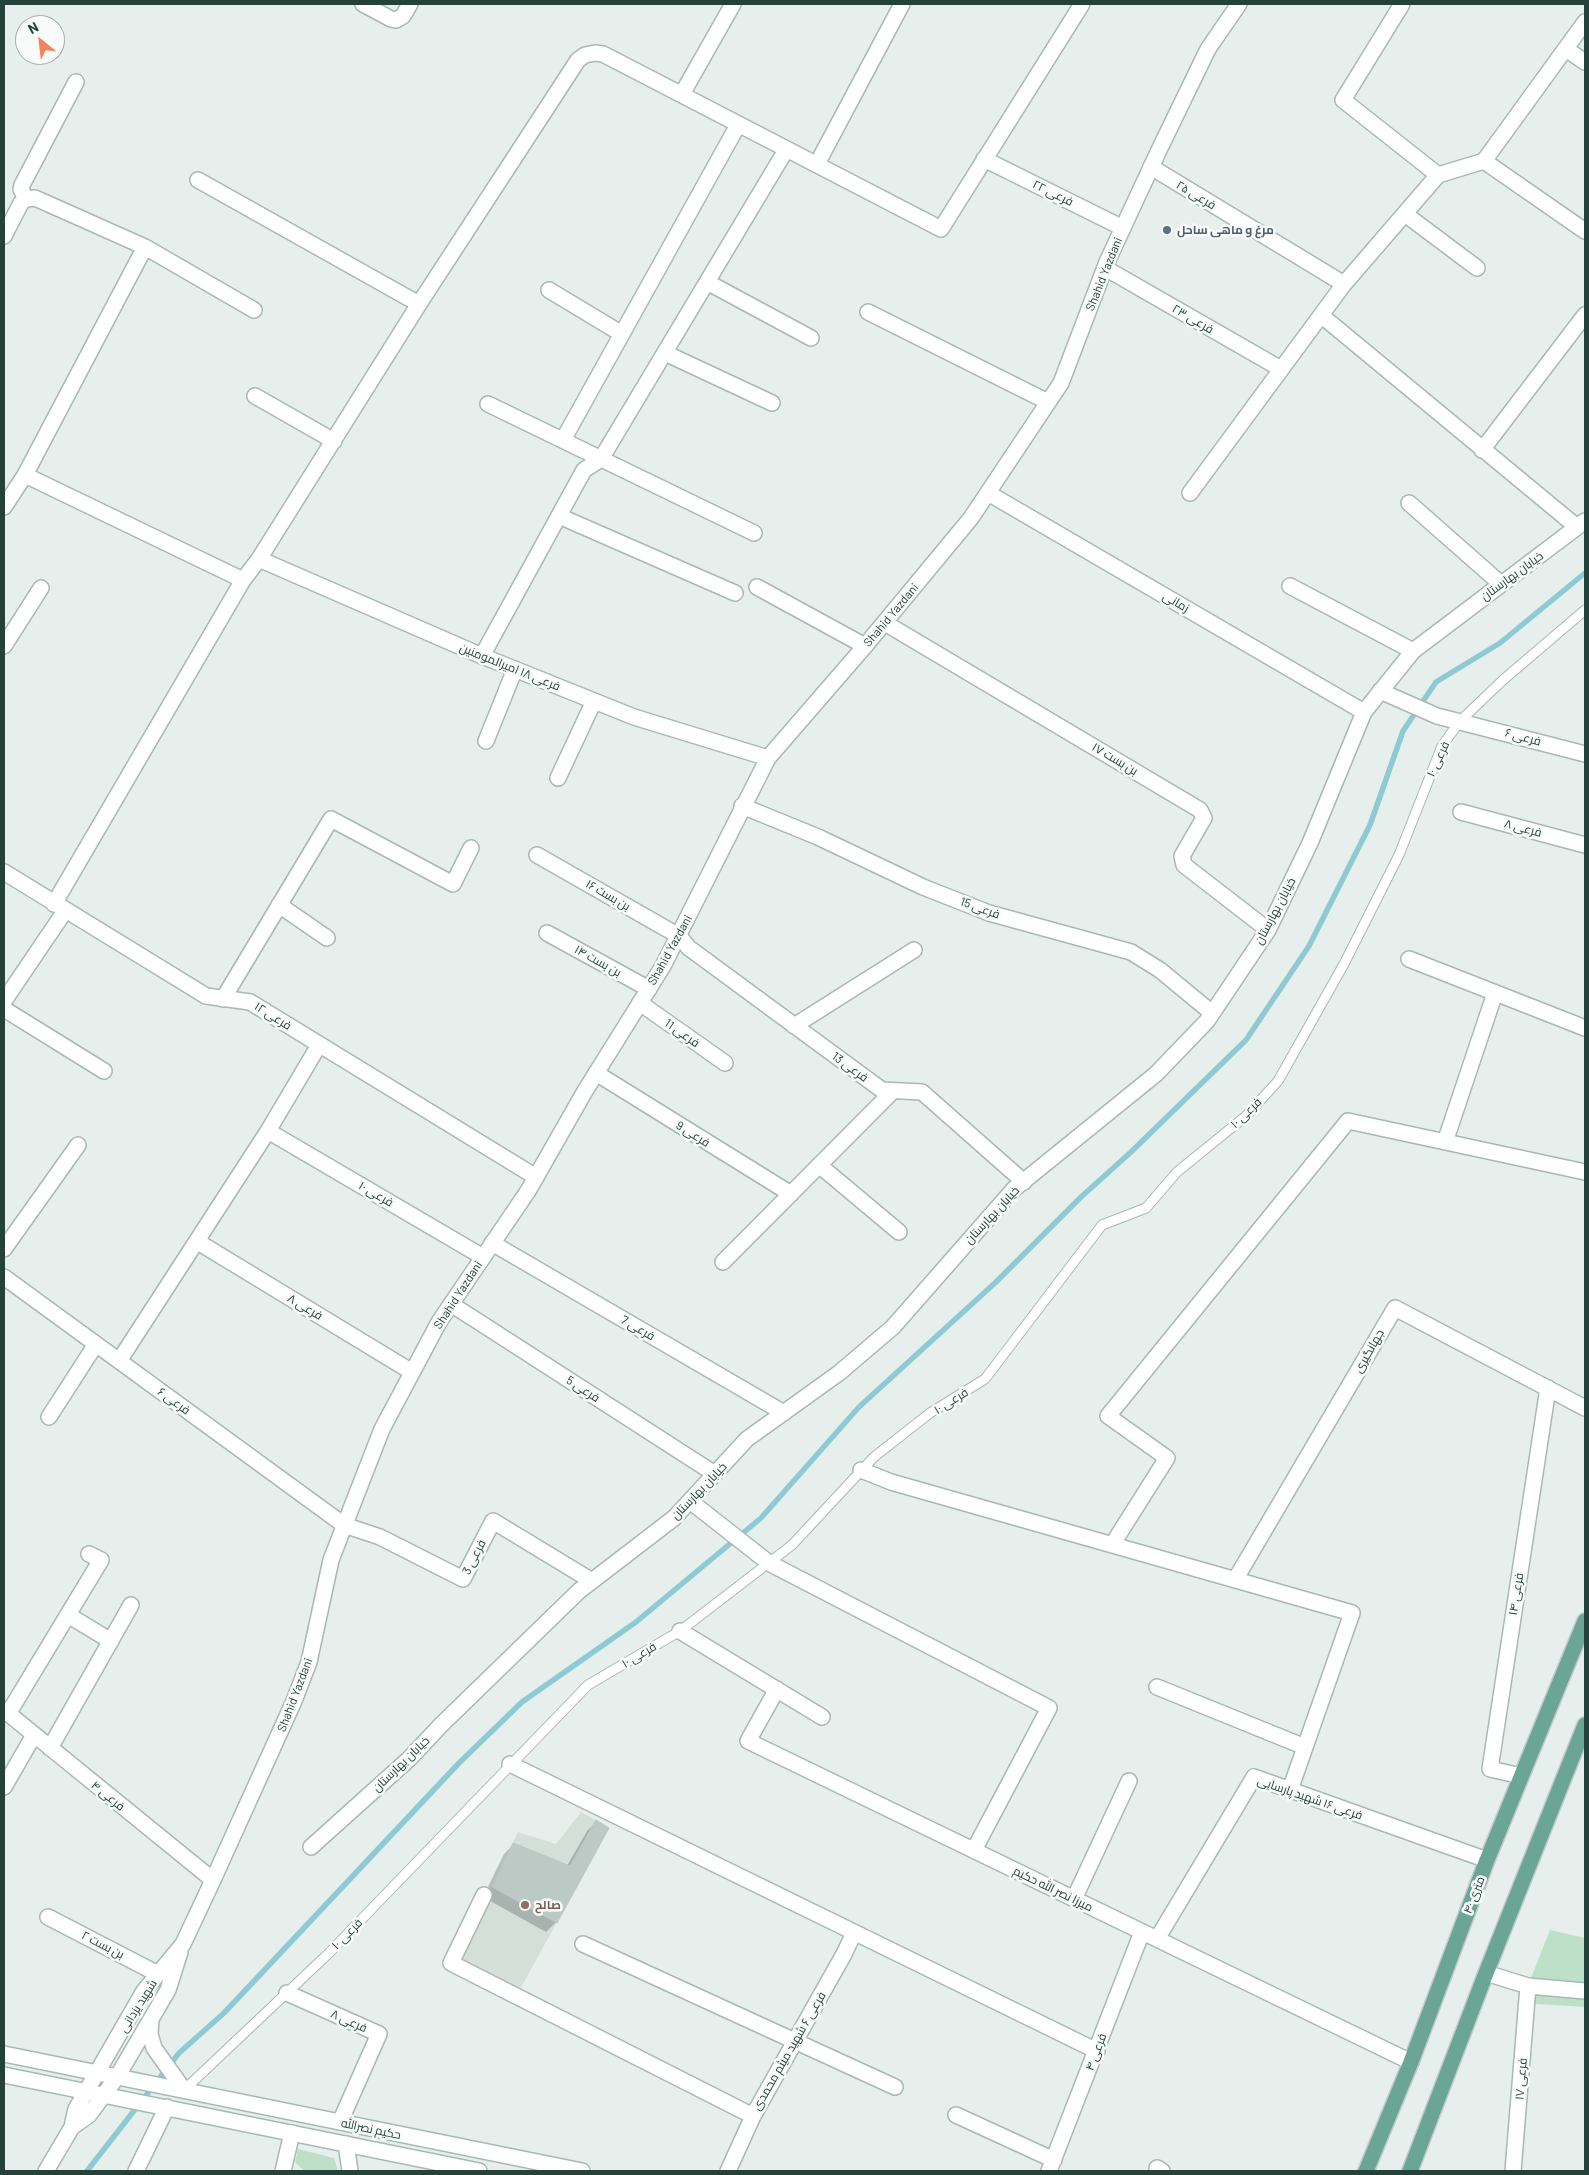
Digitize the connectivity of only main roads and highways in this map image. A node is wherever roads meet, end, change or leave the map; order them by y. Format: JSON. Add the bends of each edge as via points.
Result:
{"nodes":[{"id":1,"x":1585,"y":1621,"type":"edge"},
{"id":2,"x":1585,"y":1725,"type":"edge"},
{"id":3,"x":1366,"y":2171,"type":"edge"},
{"id":4,"x":1410,"y":2171,"type":"edge"}],
"edges":[{"from":1,"to":3,"type":"main road","name":"۴۰ متری","via":[[1520,1776]]},
{"from":2,"to":4,"type":"main road"}]}
